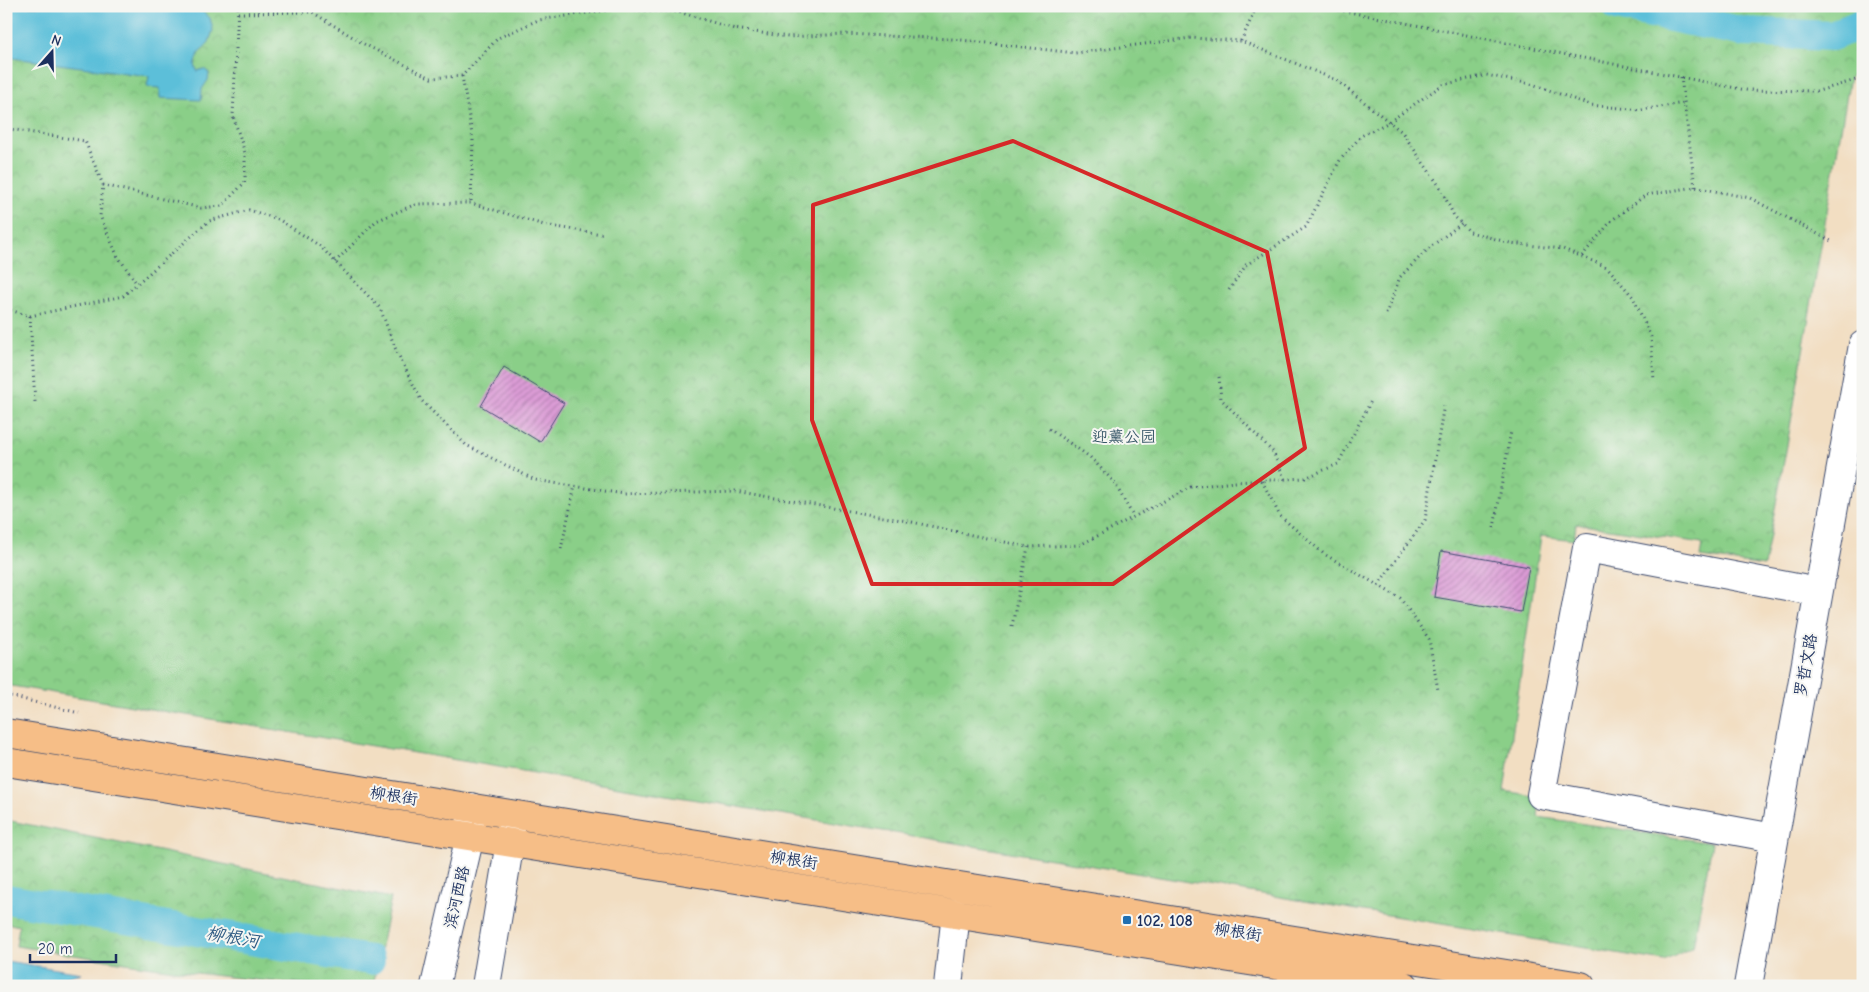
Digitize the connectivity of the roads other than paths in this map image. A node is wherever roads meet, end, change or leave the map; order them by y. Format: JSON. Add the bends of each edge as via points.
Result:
{"nodes":[{"id":1,"x":1861,"y":360,"type":"edge"},
{"id":2,"x":1818,"y":592,"type":"junction"},
{"id":3,"x":6,"y":722,"type":"edge"},
{"id":4,"x":6,"y":733,"type":"edge"},
{"id":5,"x":6,"y":762,"type":"edge"},
{"id":6,"x":385,"y":793,"type":"junction"},
{"id":7,"x":470,"y":806,"type":"junction"},
{"id":8,"x":512,"y":814,"type":"junction"},
{"id":9,"x":470,"y":836,"type":"junction"},
{"id":10,"x":1774,"y":838,"type":"junction"},
{"id":11,"x":510,"y":842,"type":"junction"},
{"id":12,"x":956,"y":914,"type":"junction"},
{"id":13,"x":1416,"y":973,"type":"edge"},
{"id":14,"x":435,"y":986,"type":"edge"},
{"id":15,"x":486,"y":986,"type":"edge"},
{"id":16,"x":948,"y":986,"type":"edge"},
{"id":17,"x":1405,"y":986,"type":"edge"},
{"id":18,"x":1581,"y":986,"type":"edge"},
{"id":19,"x":1748,"y":986,"type":"edge"}],
"edges":[{"from":1,"to":2,"type":"street","name":"罗哲文路"},
{"from":2,"to":10,"type":"street","name":"罗哲文路"},
{"from":2,"to":10,"type":"street","via":[[1587,548],[1541,795]]},
{"from":3,"to":6,"type":"street","via":[[369,782]]},
{"from":4,"to":6,"type":"main road","name":"柳根街"},
{"from":5,"to":9,"type":"main road","name":"柳根街"},
{"from":6,"to":7,"type":"main road","name":"柳根街"},
{"from":7,"to":8,"type":"main road","name":"柳根街"},
{"from":7,"to":9,"type":"street","name":"滨河西路"},
{"from":8,"to":11,"type":"street"},
{"from":8,"to":13,"type":"main road","name":"柳根街"},
{"from":9,"to":11,"type":"main road","name":"柳根街"},
{"from":9,"to":14,"type":"street","name":"滨河西路"},
{"from":10,"to":19,"type":"street","name":"罗哲文路"},
{"from":11,"to":12,"type":"main road","name":"柳根街"},
{"from":11,"to":15,"type":"street"},
{"from":12,"to":16,"type":"street"},
{"from":12,"to":17,"type":"main road","name":"柳根街"},
{"from":13,"to":18,"type":"main road","name":"柳根街"}]}
